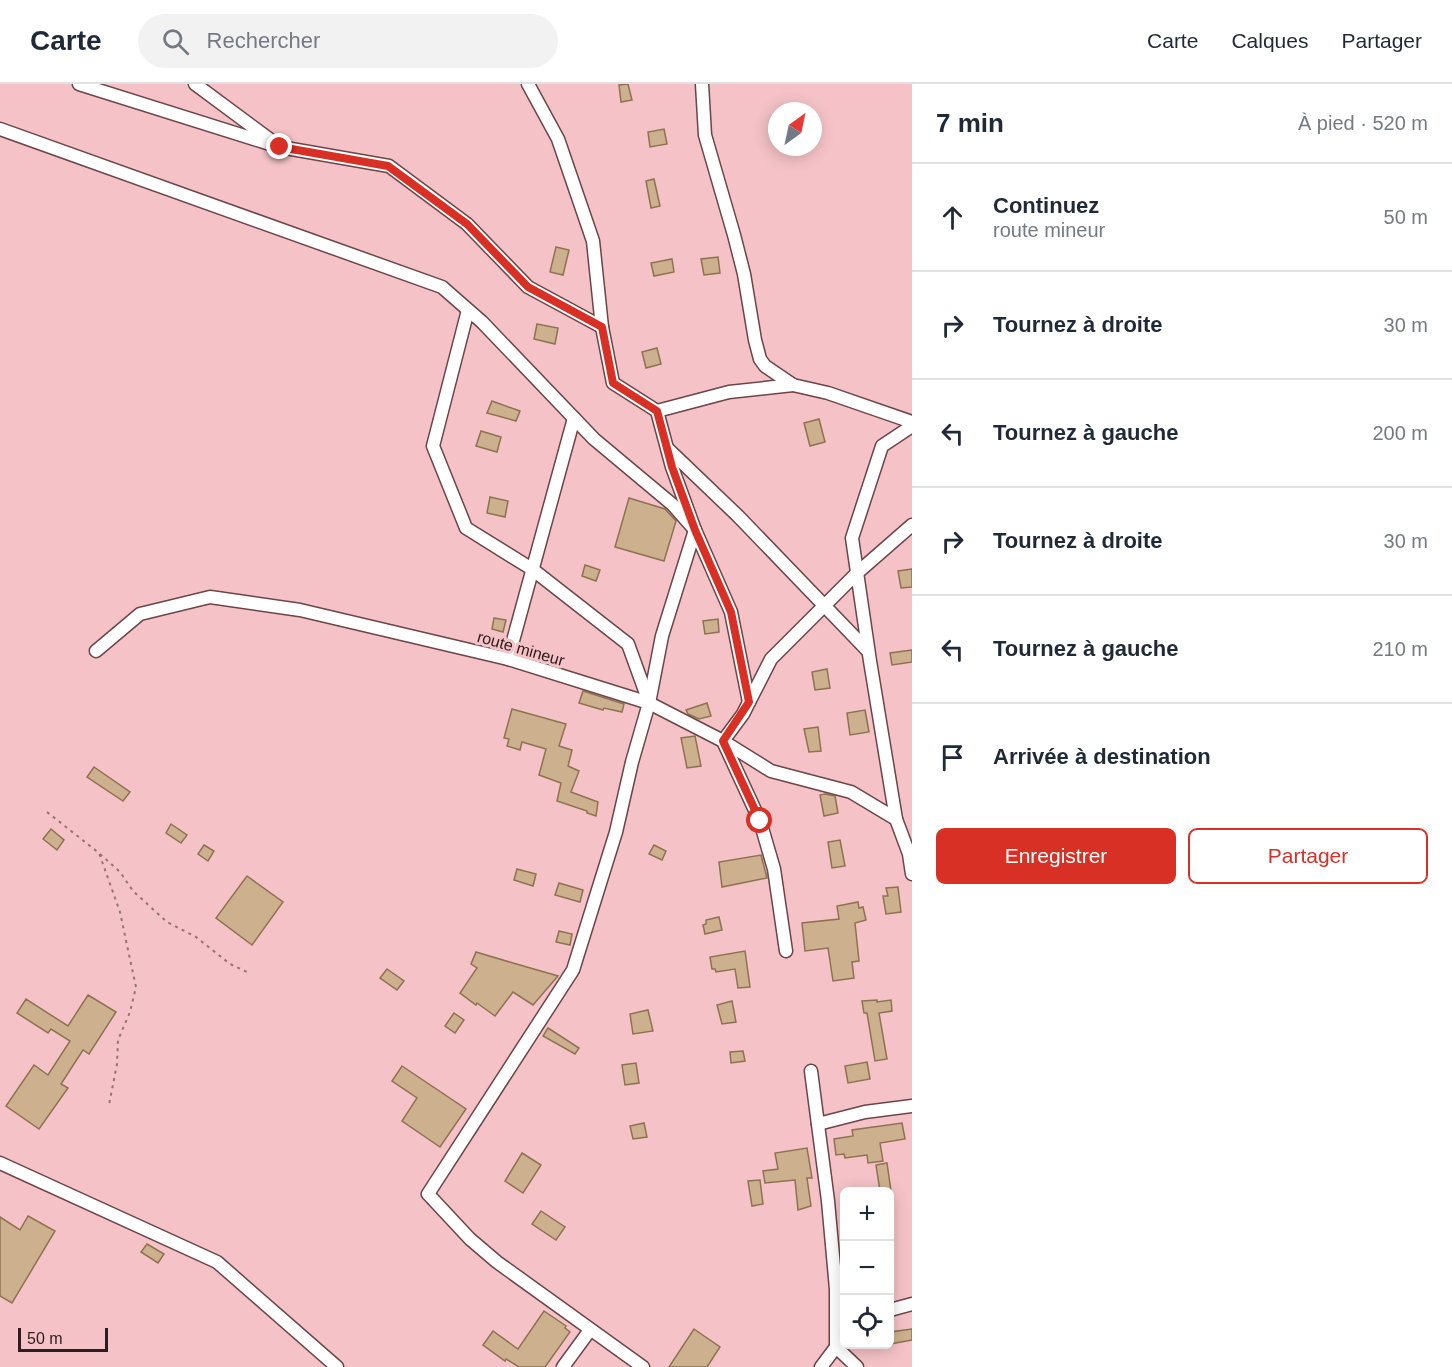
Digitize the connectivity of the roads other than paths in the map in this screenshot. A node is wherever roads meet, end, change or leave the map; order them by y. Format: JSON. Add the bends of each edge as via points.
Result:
{"nodes":[{"id":1,"x":79,"y":84,"type":"edge"},
{"id":2,"x":195,"y":84,"type":"edge"},
{"id":3,"x":528,"y":84,"type":"edge"},
{"id":4,"x":702,"y":84,"type":"edge"},
{"id":5,"x":0,"y":129,"type":"edge"},
{"id":6,"x":280,"y":147,"type":"junction"},
{"id":7,"x":468,"y":310,"type":"junction"},
{"id":8,"x":602,"y":327,"type":"junction"},
{"id":9,"x":793,"y":385,"type":"junction"},
{"id":10,"x":657,"y":411,"type":"junction"},
{"id":11,"x":574,"y":418,"type":"junction"},
{"id":12,"x":912,"y":424,"type":"edge"},
{"id":13,"x":667,"y":448,"type":"junction"},
{"id":14,"x":912,"y":525,"type":"edge"},
{"id":15,"x":695,"y":530,"type":"junction"},
{"id":16,"x":532,"y":569,"type":"junction"},
{"id":17,"x":857,"y":573,"type":"junction"},
{"id":18,"x":825,"y":606,"type":"junction"},
{"id":19,"x":96,"y":651,"type":"dead end"},
{"id":20,"x":868,"y":651,"type":"junction"},
{"id":21,"x":508,"y":659,"type":"junction"},
{"id":22,"x":749,"y":702,"type":"junction"},
{"id":23,"x":649,"y":703,"type":"junction"},
{"id":24,"x":723,"y":741,"type":"junction"},
{"id":25,"x":896,"y":819,"type":"junction"},
{"id":26,"x":910,"y":855,"type":"edge"},
{"id":27,"x":912,"y":874,"type":"edge"},
{"id":28,"x":786,"y":951,"type":"dead end"},
{"id":29,"x":811,"y":1071,"type":"dead end"},
{"id":30,"x":912,"y":1106,"type":"edge"},
{"id":31,"x":818,"y":1124,"type":"junction"},
{"id":32,"x":0,"y":1163,"type":"edge"},
{"id":33,"x":912,"y":1304,"type":"edge"},
{"id":34,"x":894,"y":1309,"type":"edge"},
{"id":35,"x":590,"y":1330,"type":"junction"},
{"id":36,"x":840,"y":1344,"type":"edge"},
{"id":37,"x":844,"y":1349,"type":"edge"},
{"id":38,"x":337,"y":1367,"type":"edge"},
{"id":39,"x":563,"y":1367,"type":"edge"},
{"id":40,"x":643,"y":1367,"type":"edge"},
{"id":41,"x":821,"y":1367,"type":"edge"},
{"id":42,"x":857,"y":1367,"type":"edge"}],
"edges":[{"from":1,"to":6,"type":"street"},
{"from":2,"to":6,"type":"street"},
{"from":3,"to":8,"type":"street","via":[[558,139],[593,241]]},
{"from":4,"to":9,"type":"street","via":[[705,135],[741,265],[760,359]]},
{"from":5,"to":7,"type":"street","via":[[442,287]]},
{"from":6,"to":8,"type":"street","via":[[388,166],[467,224],[528,287]]},
{"from":7,"to":11,"type":"street"},
{"from":7,"to":16,"type":"street","via":[[433,446],[466,528]]},
{"from":8,"to":10,"type":"street","via":[[613,383]]},
{"from":9,"to":10,"type":"street","via":[[729,392]]},
{"from":9,"to":12,"type":"street","via":[[828,393]]},
{"from":10,"to":13,"type":"street"},
{"from":11,"to":15,"type":"street","via":[[673,505]]},
{"from":11,"to":16,"type":"street"},
{"from":12,"to":17,"type":"street","via":[[882,446],[852,538]]},
{"from":13,"to":15,"type":"street"},
{"from":13,"to":18,"type":"street"},
{"from":14,"to":17,"type":"street"},
{"from":15,"to":22,"type":"street","via":[[731,612]]},
{"from":15,"to":23,"type":"street","via":[[662,636]]},
{"from":16,"to":21,"type":"street"},
{"from":16,"to":23,"type":"street","via":[[628,644]]},
{"from":17,"to":18,"type":"street"},
{"from":17,"to":20,"type":"street"},
{"from":18,"to":20,"type":"street"},
{"from":18,"to":22,"type":"street","via":[[771,659]]},
{"from":19,"to":21,"type":"street","name":"route mineur","via":[[140,614],[210,597],[300,610]]},
{"from":20,"to":25,"type":"street"},
{"from":21,"to":23,"type":"street","name":"route mineur"},
{"from":22,"to":24,"type":"street"},
{"from":23,"to":24,"type":"street","name":"route mineur"},
{"from":23,"to":35,"type":"street","via":[[616,832],[573,970],[428,1194],[497,1262]]},
{"from":24,"to":25,"type":"street","name":"route mineur","via":[[771,771],[851,792]]},
{"from":24,"to":28,"type":"street","via":[[763,831],[774,869]]},
{"from":25,"to":26,"type":"street"},
{"from":26,"to":27,"type":"street"},
{"from":29,"to":31,"type":"street"},
{"from":30,"to":31,"type":"street"},
{"from":31,"to":36,"type":"street"},
{"from":32,"to":38,"type":"street","via":[[217,1262]]},
{"from":33,"to":34,"type":"street"},
{"from":35,"to":39,"type":"street"},
{"from":35,"to":40,"type":"street"},
{"from":36,"to":41,"type":"street"},
{"from":37,"to":42,"type":"street"}]}
